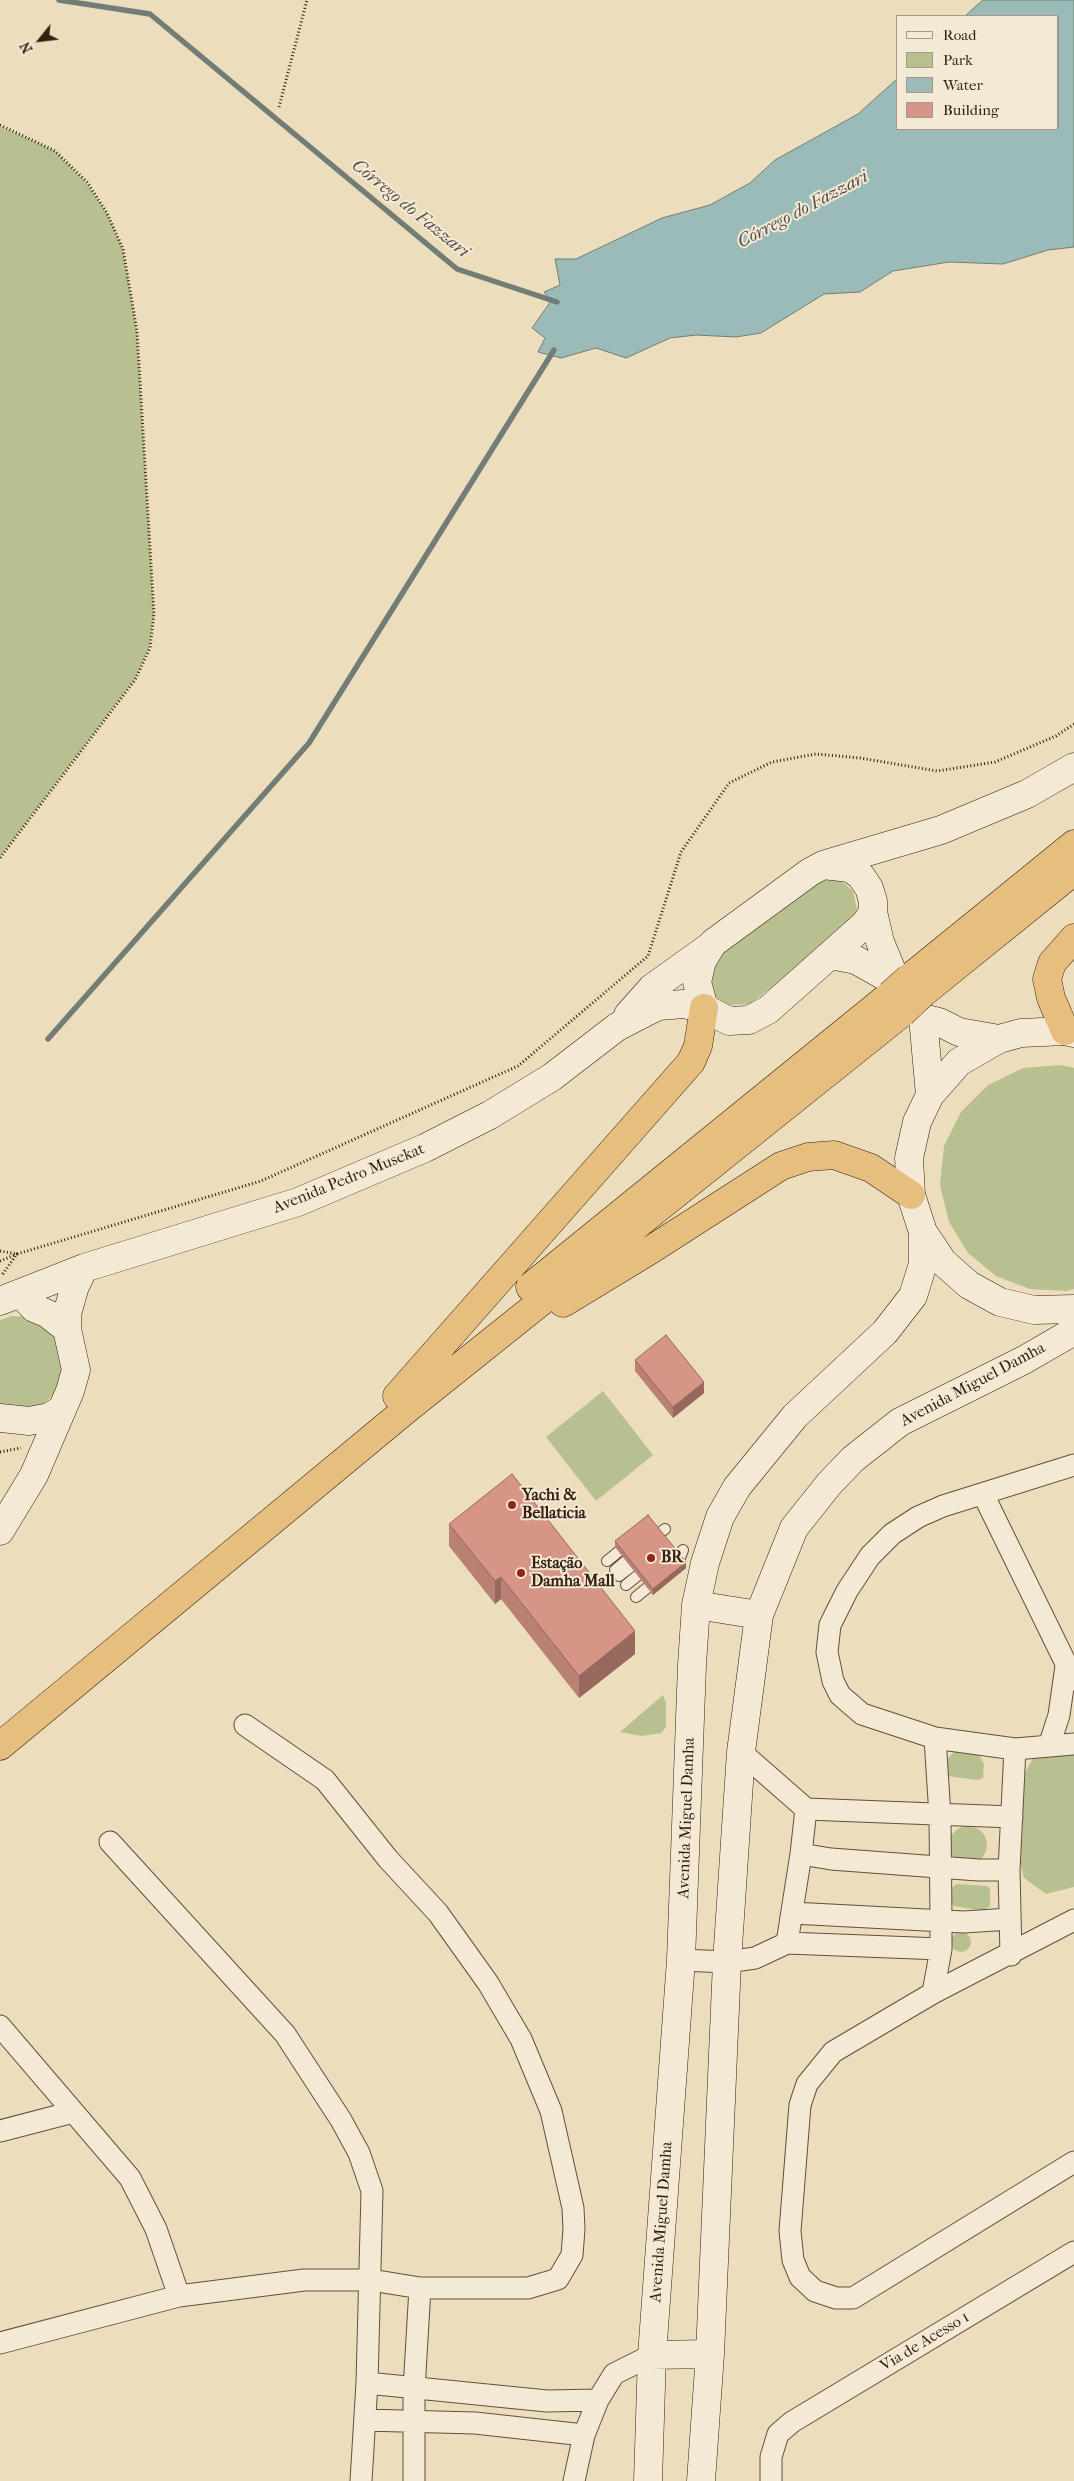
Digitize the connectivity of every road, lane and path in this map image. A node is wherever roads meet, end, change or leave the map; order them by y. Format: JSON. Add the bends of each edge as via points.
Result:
{"nodes":[{"id":1,"x":307,"y":0,"type":"edge"},
{"id":2,"x":279,"y":108,"type":"dead end"},
{"id":3,"x":0,"y":125,"type":"edge"},
{"id":4,"x":1074,"y":724,"type":"edge"},
{"id":5,"x":1074,"y":767,"type":"edge"},
{"id":6,"x":1074,"y":844,"type":"edge"},
{"id":7,"x":0,"y":858,"type":"edge"},
{"id":8,"x":822,"y":865,"type":"junction"},
{"id":9,"x":1074,"y":871,"type":"edge"},
{"id":10,"x":873,"y":912,"type":"junction"},
{"id":11,"x":1074,"y":938,"type":"edge"},
{"id":12,"x":714,"y":943,"type":"junction"},
{"id":13,"x":830,"y":955,"type":"junction"},
{"id":14,"x":907,"y":997,"type":"junction"},
{"id":15,"x":704,"y":1008,"type":"junction"},
{"id":16,"x":617,"y":1027,"type":"junction"},
{"id":17,"x":1070,"y":1032,"type":"edge"},
{"id":18,"x":999,"y":1039,"type":"junction"},
{"id":19,"x":930,"y":1095,"type":"junction"},
{"id":20,"x":911,"y":1195,"type":"junction"},
{"id":21,"x":923,"y":1232,"type":"junction"},
{"id":22,"x":0,"y":1251,"type":"edge"},
{"id":23,"x":17,"y":1254,"type":"junction"},
{"id":24,"x":0,"y":1261,"type":"edge"},
{"id":25,"x":84,"y":1268,"type":"junction"},
{"id":26,"x":0,"y":1277,"type":"edge"},
{"id":27,"x":11,"y":1297,"type":"edge"},
{"id":28,"x":1074,"y":1309,"type":"edge"},
{"id":29,"x":67,"y":1329,"type":"junction"},
{"id":30,"x":1074,"y":1331,"type":"edge"},
{"id":31,"x":402,"y":1403,"type":"junction"},
{"id":32,"x":62,"y":1409,"type":"junction"},
{"id":33,"x":0,"y":1418,"type":"edge"},
{"id":34,"x":1074,"y":1465,"type":"edge"},
{"id":35,"x":983,"y":1494,"type":"junction"},
{"id":36,"x":0,"y":1531,"type":"edge"},
{"id":37,"x":644,"y":1532,"type":"edge"},
{"id":38,"x":667,"y":1532,"type":"dead end"},
{"id":39,"x":676,"y":1548,"type":"edge"},
{"id":40,"x":607,"y":1561,"type":"dead end"},
{"id":41,"x":655,"y":1561,"type":"edge"},
{"id":42,"x":617,"y":1573,"type":"dead end"},
{"id":43,"x":626,"y":1585,"type":"dead end"},
{"id":44,"x":636,"y":1597,"type":"dead end"},
{"id":45,"x":696,"y":1605,"type":"junction"},
{"id":46,"x":759,"y":1615,"type":"junction"},
{"id":47,"x":1070,"y":1673,"type":"edge"},
{"id":48,"x":0,"y":1723,"type":"edge"},
{"id":49,"x":245,"y":1725,"type":"dead end"},
{"id":50,"x":934,"y":1738,"type":"junction"},
{"id":51,"x":1074,"y":1744,"type":"edge"},
{"id":52,"x":0,"y":1746,"type":"edge"},
{"id":53,"x":1049,"y":1746,"type":"junction"},
{"id":54,"x":1015,"y":1749,"type":"junction"},
{"id":55,"x":741,"y":1752,"type":"junction"},
{"id":56,"x":806,"y":1809,"type":"junction"},
{"id":57,"x":940,"y":1816,"type":"junction"},
{"id":58,"x":1012,"y":1816,"type":"junction"},
{"id":59,"x":110,"y":1842,"type":"dead end"},
{"id":60,"x":801,"y":1854,"type":"junction"},
{"id":61,"x":941,"y":1866,"type":"junction"},
{"id":62,"x":1009,"y":1870,"type":"junction"},
{"id":63,"x":792,"y":1913,"type":"junction"},
{"id":64,"x":1010,"y":1919,"type":"junction"},
{"id":65,"x":941,"y":1920,"type":"junction"},
{"id":66,"x":1074,"y":1920,"type":"edge"},
{"id":67,"x":788,"y":1943,"type":"junction"},
{"id":68,"x":940,"y":1949,"type":"junction"},
{"id":69,"x":1011,"y":1954,"type":"junction"},
{"id":70,"x":682,"y":1960,"type":"junction"},
{"id":71,"x":727,"y":1962,"type":"junction"},
{"id":72,"x":933,"y":1993,"type":"junction"},
{"id":73,"x":0,"y":2026,"type":"edge"},
{"id":74,"x":73,"y":2112,"type":"junction"},
{"id":75,"x":0,"y":2131,"type":"edge"},
{"id":76,"x":1074,"y":2162,"type":"edge"},
{"id":77,"x":1073,"y":2253,"type":"edge"},
{"id":78,"x":371,"y":2280,"type":"junction"},
{"id":79,"x":420,"y":2288,"type":"junction"},
{"id":80,"x":179,"y":2296,"type":"junction"},
{"id":81,"x":0,"y":2343,"type":"edge"},
{"id":82,"x":710,"y":2354,"type":"junction"},
{"id":83,"x":652,"y":2355,"type":"junction"},
{"id":84,"x":367,"y":2384,"type":"junction"},
{"id":85,"x":414,"y":2390,"type":"junction"},
{"id":86,"x":598,"y":2400,"type":"junction"},
{"id":87,"x":365,"y":2420,"type":"junction"},
{"id":88,"x":413,"y":2422,"type":"junction"},
{"id":89,"x":584,"y":2435,"type":"junction"},
{"id":90,"x":361,"y":2481,"type":"edge"},
{"id":91,"x":414,"y":2481,"type":"edge"},
{"id":92,"x":574,"y":2481,"type":"edge"},
{"id":93,"x":648,"y":2481,"type":"edge"},
{"id":94,"x":701,"y":2481,"type":"edge"},
{"id":95,"x":771,"y":2481,"type":"edge"}],
"edges":[{"from":1,"to":2,"type":"path"},
{"from":3,"to":7,"type":"path","via":[[55,151],[87,182],[107,213],[123,249],[138,331],[154,614],[150,648],[136,680]]},
{"from":4,"to":23,"type":"path","via":[[1056,736],[996,762],[937,771],[816,754],[772,762],[729,783],[681,852],[648,956],[518,1066],[261,1181]]},
{"from":5,"to":8,"type":"street","name":"Avenida Pedro Musekat","via":[[1028,794],[941,830]]},
{"from":6,"to":14,"type":"highway"},
{"from":8,"to":10,"type":"street","via":[[850,868],[861,876],[869,888]]},
{"from":8,"to":12,"type":"street","name":"Avenida Pedro Musekat"},
{"from":9,"to":14,"type":"highway"},
{"from":10,"to":13,"type":"street","name":"Avenida Pedro Musekat","via":[[865,924]]},
{"from":10,"to":14,"type":"street","via":[[880,942]]},
{"from":11,"to":17,"type":"highway","via":[[1052,963],[1047,979],[1051,998]]},
{"from":12,"to":15,"type":"street","via":[[702,961],[697,982]]},
{"from":12,"to":16,"type":"street","name":"Avenida Pedro Musekat","via":[[652,988]]},
{"from":13,"to":14,"type":"street","via":[[856,960]]},
{"from":13,"to":15,"type":"street","name":"Avenida Pedro Musekat","via":[[768,1010],[749,1020],[729,1021]]},
{"from":14,"to":18,"type":"street","via":[[939,1022],[959,1032]]},
{"from":14,"to":19,"type":"street"},
{"from":14,"to":31,"type":"highway"},
{"from":15,"to":16,"type":"street","name":"Avenida Pedro Musekat","via":[[683,1004],[659,1006]]},
{"from":15,"to":31,"type":"highway","via":[[698,1046],[690,1062]]},
{"from":16,"to":25,"type":"street","name":"Avenida Pedro Musekat","via":[[552,1077],[426,1148],[298,1202]]},
{"from":17,"to":18,"type":"street","via":[[1021,1033]]},
{"from":18,"to":19,"type":"street","via":[[959,1062]]},
{"from":19,"to":20,"type":"street","via":[[917,1122],[910,1158]]},
{"from":20,"to":21,"type":"street"},
{"from":20,"to":31,"type":"highway","via":[[871,1168],[834,1155],[808,1157],[781,1166]]},
{"from":21,"to":28,"type":"street","via":[[949,1268],[969,1286],[1000,1302],[1034,1310]]},
{"from":21,"to":45,"type":"street","name":"Avenida Miguel Damha","via":[[923,1264],[913,1296],[885,1332],[796,1416],[737,1487],[720,1517]]},
{"from":22,"to":23,"type":"path"},
{"from":23,"to":24,"type":"path"},
{"from":23,"to":26,"type":"path"},
{"from":25,"to":27,"type":"street","name":"Avenida Pedro Musekat"},
{"from":25,"to":29,"type":"street","via":[[67,1314]]},
{"from":27,"to":29,"type":"street","via":[[48,1314]]},
{"from":29,"to":32,"type":"street","via":[[76,1370]]},
{"from":30,"to":46,"type":"street","name":"Avenida Miguel Damha","via":[[1024,1360],[900,1422],[853,1459],[828,1484],[794,1528]]},
{"from":31,"to":48,"type":"highway"},
{"from":31,"to":52,"type":"highway"},
{"from":32,"to":33,"type":"street","via":[[50,1417],[29,1420]]},
{"from":32,"to":36,"type":"street","via":[[34,1475]]},
{"from":34,"to":35,"type":"street"},
{"from":35,"to":47,"type":"street"},
{"from":35,"to":50,"type":"street","via":[[918,1517],[892,1534],[870,1556],[830,1625],[827,1652],[833,1681],[840,1694],[862,1714]]},
{"from":37,"to":40,"type":"lane"},
{"from":38,"to":42,"type":"lane"},
{"from":39,"to":44,"type":"lane","via":[[678,1563]]},
{"from":41,"to":43,"type":"lane"},
{"from":45,"to":46,"type":"street"},
{"from":45,"to":70,"type":"street","name":"Avenida Miguel Damha"},
{"from":46,"to":55,"type":"street","name":"Avenida Miguel Damha"},
{"from":47,"to":53,"type":"street"},
{"from":49,"to":79,"type":"street","via":[[325,1780],[388,1860],[438,1913],[488,1983],[521,2039],[551,2111],[573,2208],[574,2229],[572,2255],[558,2279],[528,2288]]},
{"from":50,"to":54,"type":"street"},
{"from":50,"to":57,"type":"street"},
{"from":51,"to":53,"type":"street"},
{"from":53,"to":54,"type":"street"},
{"from":54,"to":58,"type":"street"},
{"from":55,"to":56,"type":"street"},
{"from":55,"to":71,"type":"street","name":"Avenida Miguel Damha"},
{"from":56,"to":57,"type":"street"},
{"from":56,"to":60,"type":"street"},
{"from":57,"to":58,"type":"street"},
{"from":57,"to":61,"type":"street"},
{"from":58,"to":62,"type":"street"},
{"from":59,"to":78,"type":"street","via":[[285,2034],[341,2120],[359,2153],[372,2191]]},
{"from":60,"to":61,"type":"street"},
{"from":60,"to":63,"type":"street"},
{"from":61,"to":62,"type":"street"},
{"from":61,"to":65,"type":"street"},
{"from":62,"to":64,"type":"street"},
{"from":63,"to":65,"type":"street"},
{"from":63,"to":67,"type":"street"},
{"from":64,"to":65,"type":"street"},
{"from":64,"to":69,"type":"street"},
{"from":65,"to":68,"type":"street"},
{"from":66,"to":69,"type":"street"},
{"from":67,"to":68,"type":"street"},
{"from":67,"to":71,"type":"street","via":[[755,1958]]},
{"from":68,"to":72,"type":"street"},
{"from":69,"to":72,"type":"street"},
{"from":70,"to":71,"type":"street"},
{"from":70,"to":83,"type":"street","name":"Avenida Miguel Damha"},
{"from":71,"to":82,"type":"street","name":"Avenida Miguel Damha"},
{"from":72,"to":76,"type":"street","via":[[833,2052],[807,2084],[800,2105],[790,2231],[793,2260],[800,2277],[815,2291],[836,2298],[853,2298]]},
{"from":73,"to":74,"type":"street"},
{"from":74,"to":75,"type":"street"},
{"from":74,"to":80,"type":"street","via":[[130,2178],[156,2229]]},
{"from":77,"to":95,"type":"street","name":"Via de Acesso 1","via":[[792,2422],[778,2434],[771,2457]]},
{"from":78,"to":79,"type":"street"},
{"from":78,"to":80,"type":"street","via":[[304,2280]]},
{"from":78,"to":84,"type":"street"},
{"from":79,"to":85,"type":"street"},
{"from":80,"to":81,"type":"street"},
{"from":82,"to":83,"type":"street"},
{"from":82,"to":94,"type":"street","name":"Avenida Miguel Damha"},
{"from":83,"to":86,"type":"street","via":[[614,2374]]},
{"from":83,"to":93,"type":"street","name":"Avenida Miguel Damha"},
{"from":84,"to":85,"type":"street"},
{"from":84,"to":87,"type":"street"},
{"from":85,"to":86,"type":"street","via":[[547,2401]]},
{"from":85,"to":88,"type":"street"},
{"from":86,"to":89,"type":"street"},
{"from":87,"to":88,"type":"street"},
{"from":87,"to":90,"type":"street"},
{"from":88,"to":89,"type":"street","via":[[475,2423]]},
{"from":88,"to":91,"type":"street"},
{"from":89,"to":92,"type":"street"}]}
